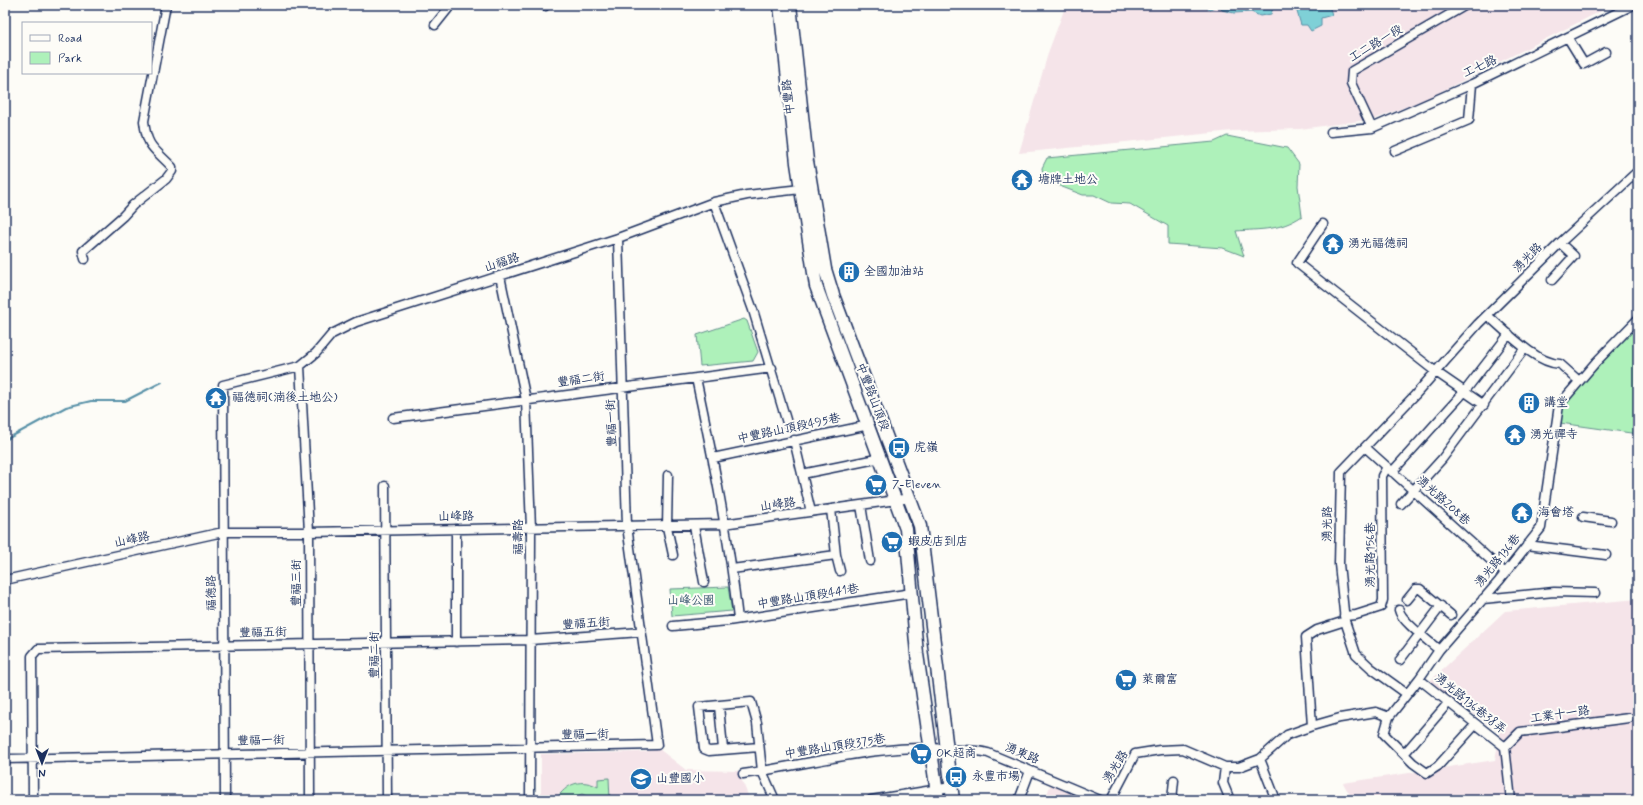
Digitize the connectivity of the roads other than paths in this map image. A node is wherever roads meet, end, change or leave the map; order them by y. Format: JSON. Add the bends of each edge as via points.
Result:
{"nodes":[{"id":1,"x":166,"y":5,"type":"edge"},
{"id":2,"x":450,"y":5,"type":"edge"},
{"id":3,"x":780,"y":5,"type":"edge"},
{"id":4,"x":790,"y":5,"type":"edge"},
{"id":5,"x":1466,"y":5,"type":"edge"},
{"id":6,"x":1633,"y":5,"type":"edge"},
{"id":7,"x":435,"y":24,"type":"dead end"},
{"id":8,"x":1568,"y":38,"type":"junction"},
{"id":9,"x":1606,"y":52,"type":"dead end"},
{"id":10,"x":1472,"y":84,"type":"junction"},
{"id":11,"x":1372,"y":128,"type":"junction"},
{"id":12,"x":1330,"y":132,"type":"dead end"},
{"id":13,"x":1395,"y":151,"type":"dead end"},
{"id":14,"x":1638,"y":171,"type":"edge"},
{"id":15,"x":812,"y":184,"type":"joint"},
{"id":16,"x":801,"y":189,"type":"junction"},
{"id":17,"x":714,"y":202,"type":"junction"},
{"id":18,"x":1324,"y":224,"type":"dead end"},
{"id":19,"x":618,"y":238,"type":"junction"},
{"id":20,"x":1560,"y":243,"type":"junction"},
{"id":21,"x":85,"y":258,"type":"dead end"},
{"id":22,"x":500,"y":276,"type":"junction"},
{"id":23,"x":1552,"y":280,"type":"dead end"},
{"id":24,"x":1487,"y":315,"type":"junction"},
{"id":25,"x":1638,"y":319,"type":"edge"},
{"id":26,"x":1509,"y":334,"type":"junction"},
{"id":27,"x":1525,"y":348,"type":"junction"},
{"id":28,"x":300,"y":366,"type":"junction"},
{"id":29,"x":772,"y":368,"type":"junction"},
{"id":30,"x":1436,"y":372,"type":"junction"},
{"id":31,"x":696,"y":378,"type":"junction"},
{"id":32,"x":1580,"y":381,"type":"junction"},
{"id":33,"x":223,"y":385,"type":"joint"},
{"id":34,"x":623,"y":387,"type":"junction"},
{"id":35,"x":1465,"y":391,"type":"junction"},
{"id":36,"x":526,"y":400,"type":"junction"},
{"id":37,"x":1484,"y":405,"type":"junction"},
{"id":38,"x":393,"y":418,"type":"dead end"},
{"id":39,"x":787,"y":423,"type":"dead end"},
{"id":40,"x":869,"y":425,"type":"junction"},
{"id":41,"x":794,"y":440,"type":"junction"},
{"id":42,"x":1365,"y":447,"type":"junction"},
{"id":43,"x":713,"y":458,"type":"junction"},
{"id":44,"x":881,"y":458,"type":"junction"},
{"id":45,"x":1390,"y":469,"type":"junction"},
{"id":46,"x":802,"y":474,"type":"junction"},
{"id":47,"x":668,"y":475,"type":"dead end"},
{"id":48,"x":385,"y":486,"type":"dead end"},
{"id":49,"x":1414,"y":491,"type":"junction"},
{"id":50,"x":911,"y":498,"type":"junction"},
{"id":51,"x":895,"y":499,"type":"junction"},
{"id":52,"x":1401,"y":504,"type":"dead end"},
{"id":53,"x":861,"y":505,"type":"junction"},
{"id":54,"x":831,"y":509,"type":"junction"},
{"id":55,"x":811,"y":512,"type":"junction"},
{"id":56,"x":1582,"y":517,"type":"dead end"},
{"id":57,"x":1611,"y":521,"type":"dead end"},
{"id":58,"x":723,"y":524,"type":"junction"},
{"id":59,"x":627,"y":526,"type":"junction"},
{"id":60,"x":694,"y":526,"type":"junction"},
{"id":61,"x":667,"y":527,"type":"junction"},
{"id":62,"x":531,"y":528,"type":"junction"},
{"id":63,"x":456,"y":529,"type":"junction"},
{"id":64,"x":386,"y":531,"type":"junction"},
{"id":65,"x":223,"y":532,"type":"junction"},
{"id":66,"x":309,"y":532,"type":"junction"},
{"id":67,"x":1527,"y":545,"type":"junction"},
{"id":68,"x":836,"y":555,"type":"junction"},
{"id":69,"x":673,"y":556,"type":"dead end"},
{"id":70,"x":1606,"y":556,"type":"dead end"},
{"id":71,"x":870,"y":561,"type":"dead end"},
{"id":72,"x":732,"y":569,"type":"junction"},
{"id":73,"x":840,"y":571,"type":"dead end"},
{"id":74,"x":1505,"y":572,"type":"junction"},
{"id":75,"x":5,"y":580,"type":"edge"},
{"id":76,"x":704,"y":582,"type":"dead end"},
{"id":77,"x":912,"y":593,"type":"junction"},
{"id":78,"x":1595,"y":593,"type":"dead end"},
{"id":79,"x":1483,"y":599,"type":"junction"},
{"id":80,"x":1407,"y":600,"type":"dead end"},
{"id":81,"x":1441,"y":606,"type":"junction"},
{"id":82,"x":1399,"y":610,"type":"dead end"},
{"id":83,"x":1451,"y":615,"type":"dead end"},
{"id":84,"x":1345,"y":618,"type":"junction"},
{"id":85,"x":738,"y":619,"type":"junction"},
{"id":86,"x":672,"y":626,"type":"dead end"},
{"id":87,"x":641,"y":632,"type":"junction"},
{"id":88,"x":1422,"y":634,"type":"junction"},
{"id":89,"x":530,"y":640,"type":"junction"},
{"id":90,"x":456,"y":642,"type":"junction"},
{"id":91,"x":387,"y":644,"type":"junction"},
{"id":92,"x":224,"y":645,"type":"junction"},
{"id":93,"x":309,"y":645,"type":"junction"},
{"id":94,"x":1439,"y":650,"type":"junction"},
{"id":95,"x":1400,"y":660,"type":"dead end"},
{"id":96,"x":1420,"y":679,"type":"junction"},
{"id":97,"x":1408,"y":694,"type":"junction"},
{"id":98,"x":1449,"y":702,"type":"junction"},
{"id":99,"x":719,"y":706,"type":"junction"},
{"id":100,"x":1389,"y":717,"type":"junction"},
{"id":101,"x":1628,"y":718,"type":"dead end"},
{"id":102,"x":1476,"y":724,"type":"junction"},
{"id":103,"x":1312,"y":726,"type":"junction"},
{"id":104,"x":759,"y":747,"type":"junction"},
{"id":105,"x":931,"y":747,"type":"junction"},
{"id":106,"x":1505,"y":747,"type":"junction"},
{"id":107,"x":530,"y":748,"type":"junction"},
{"id":108,"x":723,"y":749,"type":"junction"},
{"id":109,"x":947,"y":749,"type":"junction"},
{"id":110,"x":387,"y":751,"type":"junction"},
{"id":111,"x":310,"y":752,"type":"junction"},
{"id":112,"x":225,"y":754,"type":"junction"},
{"id":113,"x":1404,"y":754,"type":"junction"},
{"id":114,"x":5,"y":759,"type":"edge"},
{"id":115,"x":33,"y":759,"type":"junction"},
{"id":116,"x":1260,"y":759,"type":"junction"},
{"id":117,"x":1224,"y":768,"type":"junction"},
{"id":118,"x":762,"y":771,"type":"junction"},
{"id":119,"x":1030,"y":771,"type":"junction"},
{"id":120,"x":743,"y":774,"type":"dead end"},
{"id":121,"x":1174,"y":780,"type":"dead end"},
{"id":122,"x":951,"y":787,"type":"junction"},
{"id":123,"x":938,"y":794,"type":"edge"},
{"id":124,"x":33,"y":800,"type":"edge"},
{"id":125,"x":225,"y":800,"type":"edge"},
{"id":126,"x":310,"y":800,"type":"edge"},
{"id":127,"x":387,"y":800,"type":"edge"},
{"id":128,"x":530,"y":800,"type":"edge"},
{"id":129,"x":775,"y":800,"type":"edge"},
{"id":130,"x":871,"y":800,"type":"edge"},
{"id":131,"x":953,"y":800,"type":"edge"},
{"id":132,"x":1019,"y":800,"type":"edge"},
{"id":133,"x":1100,"y":800,"type":"edge"},
{"id":134,"x":1111,"y":800,"type":"edge"},
{"id":135,"x":1172,"y":800,"type":"edge"},
{"id":136,"x":1230,"y":800,"type":"edge"},
{"id":137,"x":1276,"y":800,"type":"edge"},
{"id":138,"x":1510,"y":800,"type":"edge"}],
"edges":[{"from":1,"to":21,"type":"street","via":[[144,121],[146,138],[172,167],[172,171],[83,251]]},
{"from":2,"to":7,"type":"street"},
{"from":3,"to":16,"type":"main road","name":"中豐路"},
{"from":4,"to":15,"type":"main road","name":"中豐路","via":[[807,161]]},
{"from":5,"to":11,"type":"street","name":"工二路一段","via":[[1352,71],[1351,83]]},
{"from":6,"to":8,"type":"street","name":"工七路"},
{"from":8,"to":9,"type":"street","via":[[1584,64]]},
{"from":8,"to":10,"type":"street","name":"工七路"},
{"from":10,"to":11,"type":"street","name":"工七路"},
{"from":10,"to":13,"type":"street","via":[[1469,120]]},
{"from":11,"to":12,"type":"street","name":"工七路"},
{"from":14,"to":20,"type":"street","name":"湧光路"},
{"from":15,"to":50,"type":"main road","name":"中豐路山頂段","via":[[826,269],[833,295]]},
{"from":16,"to":17,"type":"street","name":"山福路","via":[[747,195]]},
{"from":16,"to":40,"type":"main road","name":"中豐路山頂段","via":[[816,286]]},
{"from":17,"to":19,"type":"street","name":"山福路"},
{"from":17,"to":29,"type":"street"},
{"from":18,"to":30,"type":"street","via":[[1297,263]]},
{"from":19,"to":22,"type":"street","name":"山福路"},
{"from":19,"to":34,"type":"street","name":"豐福一街"},
{"from":20,"to":23,"type":"street","via":[[1574,256]]},
{"from":20,"to":24,"type":"street","name":"湧光路"},
{"from":22,"to":28,"type":"street","name":"山福路","via":[[346,326],[332,334],[316,353]]},
{"from":22,"to":36,"type":"street","name":"福壽路"},
{"from":24,"to":26,"type":"street"},
{"from":24,"to":30,"type":"street","name":"湧光路"},
{"from":25,"to":32,"type":"street","name":"湧光路136巷"},
{"from":26,"to":27,"type":"street"},
{"from":26,"to":35,"type":"street"},
{"from":27,"to":32,"type":"street","via":[[1552,364],[1560,364]]},
{"from":27,"to":37,"type":"street"},
{"from":28,"to":33,"type":"street","name":"山福路"},
{"from":28,"to":66,"type":"street","name":"豐福三街"},
{"from":29,"to":31,"type":"street","name":"豐福二街"},
{"from":29,"to":39,"type":"street"},
{"from":30,"to":35,"type":"street"},
{"from":30,"to":42,"type":"street","name":"湧光路"},
{"from":31,"to":34,"type":"street","name":"豐福二街"},
{"from":31,"to":43,"type":"street"},
{"from":32,"to":67,"type":"street","name":"湧光路136巷","via":[[1559,405],[1541,528]]},
{"from":33,"to":65,"type":"street","name":"福德路"},
{"from":34,"to":36,"type":"street","name":"豐福二街"},
{"from":34,"to":59,"type":"street","name":"豐福一街"},
{"from":35,"to":37,"type":"street"},
{"from":35,"to":45,"type":"street","via":[[1421,440]]},
{"from":36,"to":38,"type":"street","name":"豐福二街"},
{"from":36,"to":62,"type":"street","name":"福壽路"},
{"from":37,"to":49,"type":"street"},
{"from":40,"to":41,"type":"street","name":"中豐路山頂段495巷"},
{"from":40,"to":44,"type":"main road","name":"中豐路山頂段"},
{"from":41,"to":43,"type":"street","name":"中豐路山頂段495巷"},
{"from":41,"to":46,"type":"street"},
{"from":42,"to":45,"type":"street","name":"湧光路208巷"},
{"from":42,"to":84,"type":"street","name":"湧光路","via":[[1341,472],[1339,564]]},
{"from":43,"to":58,"type":"street"},
{"from":44,"to":46,"type":"street"},
{"from":44,"to":51,"type":"main road","name":"中豐路山頂段"},
{"from":45,"to":49,"type":"street","name":"湧光路208巷"},
{"from":45,"to":84,"type":"street","name":"湧光路156巷","via":[[1382,476],[1383,600],[1381,606]]},
{"from":46,"to":55,"type":"street"},
{"from":47,"to":61,"type":"street"},
{"from":48,"to":64,"type":"street","name":"豐福二街"},
{"from":49,"to":52,"type":"street"},
{"from":49,"to":74,"type":"street","name":"湧光路208巷"},
{"from":50,"to":51,"type":"street","name":"山峰路"},
{"from":50,"to":109,"type":"main road","name":"中豐路山頂段","via":[[920,526]]},
{"from":51,"to":53,"type":"street","name":"山峰路"},
{"from":51,"to":77,"type":"main road","name":"中豐路山頂段","via":[[906,529]]},
{"from":53,"to":54,"type":"street","name":"山峰路"},
{"from":53,"to":71,"type":"street"},
{"from":54,"to":55,"type":"street","name":"山峰路"},
{"from":54,"to":68,"type":"street"},
{"from":55,"to":58,"type":"street","name":"山峰路"},
{"from":56,"to":57,"type":"street"},
{"from":58,"to":60,"type":"street","name":"山峰路"},
{"from":58,"to":72,"type":"street"},
{"from":59,"to":61,"type":"street","name":"山峰路"},
{"from":59,"to":62,"type":"street","name":"山峰路"},
{"from":59,"to":87,"type":"street","name":"豐福一街"},
{"from":60,"to":61,"type":"street","name":"山峰路"},
{"from":60,"to":76,"type":"street"},
{"from":61,"to":69,"type":"street"},
{"from":62,"to":63,"type":"street","name":"山峰路"},
{"from":62,"to":89,"type":"street","name":"福壽路"},
{"from":63,"to":64,"type":"street","name":"山峰路"},
{"from":63,"to":90,"type":"street"},
{"from":64,"to":66,"type":"street","name":"山峰路"},
{"from":64,"to":91,"type":"street","name":"豐福二街"},
{"from":65,"to":66,"type":"street","name":"山峰路"},
{"from":65,"to":75,"type":"street","name":"山峰路"},
{"from":65,"to":92,"type":"street","name":"福德路"},
{"from":66,"to":93,"type":"street","name":"豐福三街"},
{"from":67,"to":70,"type":"street"},
{"from":67,"to":74,"type":"street","name":"湧光路136巷"},
{"from":68,"to":72,"type":"street"},
{"from":68,"to":73,"type":"street"},
{"from":72,"to":85,"type":"street"},
{"from":74,"to":79,"type":"street","name":"湧光路136巷"},
{"from":77,"to":85,"type":"street","name":"中豐路山頂段441巷"},
{"from":77,"to":105,"type":"main road","name":"中豐路山頂段","via":[[917,654]]},
{"from":78,"to":79,"type":"street","via":[[1554,592]]},
{"from":79,"to":94,"type":"street","name":"湧光路136巷"},
{"from":80,"to":81,"type":"street","via":[[1416,589],[1420,589]]},
{"from":81,"to":83,"type":"street"},
{"from":81,"to":88,"type":"street"},
{"from":82,"to":88,"type":"street","via":[[1403,620]]},
{"from":84,"to":97,"type":"street","name":"湧光路","via":[[1356,654]]},
{"from":84,"to":103,"type":"street","via":[[1306,637]]},
{"from":85,"to":86,"type":"street","name":"中豐路山頂段441巷"},
{"from":87,"to":89,"type":"street","name":"豐福五街"},
{"from":87,"to":107,"type":"street","name":"豐福一街","via":[[656,745]]},
{"from":88,"to":94,"type":"street"},
{"from":88,"to":95,"type":"street"},
{"from":89,"to":90,"type":"street","name":"豐福五街"},
{"from":89,"to":107,"type":"street","name":"福壽路"},
{"from":90,"to":91,"type":"street","name":"豐福五街"},
{"from":91,"to":93,"type":"street","name":"豐福五街"},
{"from":91,"to":110,"type":"street","name":"豐福二街"},
{"from":92,"to":93,"type":"street","name":"豐福五街"},
{"from":92,"to":112,"type":"street","name":"福德路"},
{"from":92,"to":115,"type":"street","name":"豐福五街","via":[[38,649],[32,656]]},
{"from":93,"to":111,"type":"street","name":"豐福三街"},
{"from":94,"to":96,"type":"street","name":"湧光路136巷"},
{"from":96,"to":97,"type":"street","name":"湧光路136巷"},
{"from":96,"to":98,"type":"street","name":"湧光路136巷38弄"},
{"from":97,"to":100,"type":"street","name":"湧光路136巷"},
{"from":98,"to":102,"type":"street","name":"湧光路136巷38弄"},
{"from":98,"to":113,"type":"street"},
{"from":99,"to":104,"type":"street","via":[[751,702],[757,723]]},
{"from":99,"to":108,"type":"street"},
{"from":99,"to":108,"type":"street","via":[[699,707],[704,749]]},
{"from":100,"to":103,"type":"street","via":[[1376,712]]},
{"from":100,"to":113,"type":"street","via":[[1384,734]]},
{"from":101,"to":106,"type":"street","name":"工業十一路","via":[[1520,732]]},
{"from":102,"to":106,"type":"street","name":"湧光路136巷38弄"},
{"from":102,"to":113,"type":"street","via":[[1438,766],[1427,773]]},
{"from":103,"to":116,"type":"street","via":[[1287,735]]},
{"from":104,"to":108,"type":"street"},
{"from":104,"to":118,"type":"street"},
{"from":105,"to":109,"type":"street","name":"湧東路"},
{"from":105,"to":118,"type":"street","name":"中豐路山頂段375巷","via":[[871,753]]},
{"from":105,"to":123,"type":"main road","name":"中豐路山頂段"},
{"from":106,"to":138,"type":"street"},
{"from":107,"to":110,"type":"street","name":"豐福一街"},
{"from":107,"to":128,"type":"street","name":"福壽路"},
{"from":109,"to":119,"type":"street","name":"湧東路","via":[[972,749],[988,753]]},
{"from":109,"to":122,"type":"main road","name":"中豐路山頂段"},
{"from":110,"to":111,"type":"street","name":"豐福一街"},
{"from":110,"to":127,"type":"street","name":"豐福二街"},
{"from":111,"to":112,"type":"street","name":"豐福一街"},
{"from":111,"to":126,"type":"street","name":"豐福三街"},
{"from":112,"to":115,"type":"street","name":"豐福一街"},
{"from":112,"to":125,"type":"street","name":"福德路"},
{"from":114,"to":115,"type":"street","name":"豐福一街"},
{"from":115,"to":124,"type":"street","name":"豐福五街"},
{"from":116,"to":117,"type":"street","via":[[1239,767]]},
{"from":116,"to":137,"type":"street"},
{"from":117,"to":134,"type":"street","name":"湧光路","via":[[1183,749],[1135,754]]},
{"from":117,"to":136,"type":"street","via":[[1222,783]]},
{"from":118,"to":120,"type":"street","name":"中豐路山頂段375巷"},
{"from":118,"to":129,"type":"street"},
{"from":119,"to":132,"type":"street"},
{"from":119,"to":133,"type":"street","name":"湧東路"},
{"from":121,"to":135,"type":"street"},
{"from":122,"to":123,"type":"street"},
{"from":122,"to":131,"type":"main road","name":"中豐路山頂段"},
{"from":123,"to":130,"type":"street"}]}
